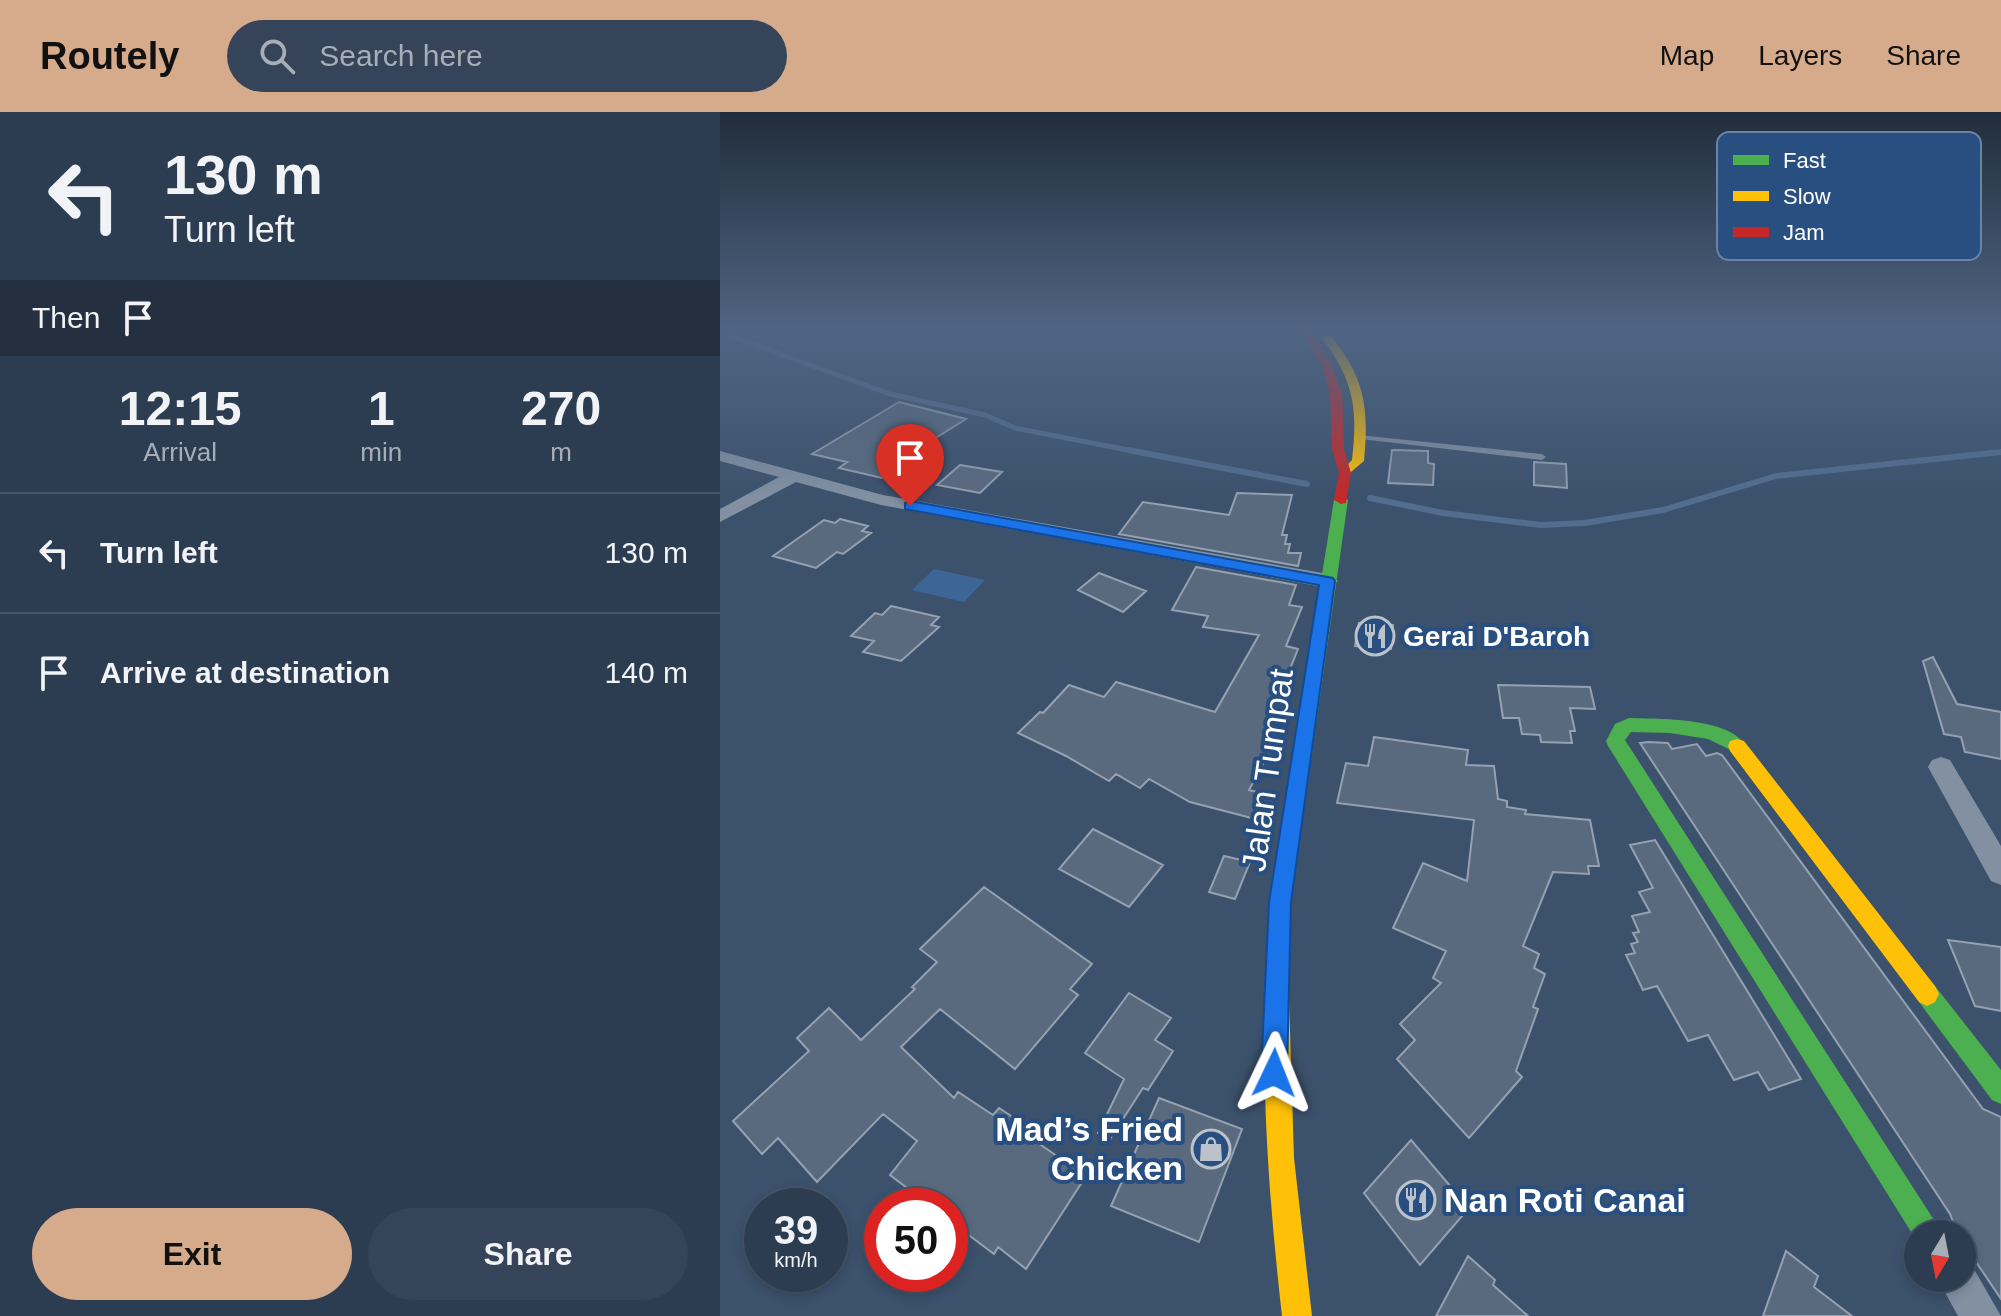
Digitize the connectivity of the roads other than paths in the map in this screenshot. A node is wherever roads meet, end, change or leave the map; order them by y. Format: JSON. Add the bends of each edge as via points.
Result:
{"nodes":[{"id":1,"x":1335,"y":387,"type":"edge"},
{"id":2,"x":1359,"y":387,"type":"edge"},
{"id":3,"x":1361,"y":437,"type":"junction"},
{"id":4,"x":720,"y":456,"type":"edge"},
{"id":5,"x":1542,"y":457,"type":"dead end"},
{"id":6,"x":1345,"y":473,"type":"junction"},
{"id":7,"x":794,"y":476,"type":"junction"},
{"id":8,"x":720,"y":516,"type":"edge"},
{"id":9,"x":1328,"y":581,"type":"junction"},
{"id":10,"x":1941,"y":767,"type":"dead end"},
{"id":11,"x":2001,"y":872,"type":"edge"},
{"id":12,"x":2001,"y":1091,"type":"edge"},
{"id":13,"x":1920,"y":1220,"type":"edge"},
{"id":14,"x":1966,"y":1292,"type":"edge"},
{"id":15,"x":1297,"y":1316,"type":"edge"},
{"id":16,"x":1981,"y":1316,"type":"edge"}],
"edges":[{"from":1,"to":6,"type":"main road","name":"Jalan Tumpat","via":[[1338,461]]},
{"from":2,"to":3,"type":"main road","name":"Jalan Tumpat"},
{"from":3,"to":5,"type":"lane"},
{"from":3,"to":6,"type":"main road","name":"Jalan Tumpat","via":[[1358,461]]},
{"from":4,"to":7,"type":"street"},
{"from":6,"to":9,"type":"main road","name":"Jalan Tumpat"},
{"from":7,"to":8,"type":"street"},
{"from":7,"to":9,"type":"street","via":[[881,500]]},
{"from":9,"to":15,"type":"main road","name":"Jalan Tumpat","via":[[1280,902],[1274,1073]]},
{"from":10,"to":11,"type":"street"},
{"from":12,"to":13,"type":"main road","via":[[1736,744],[1717,732],[1695,728],[1621,729],[1615,741],[1619,751]]},
{"from":14,"to":16,"type":"street"}]}
